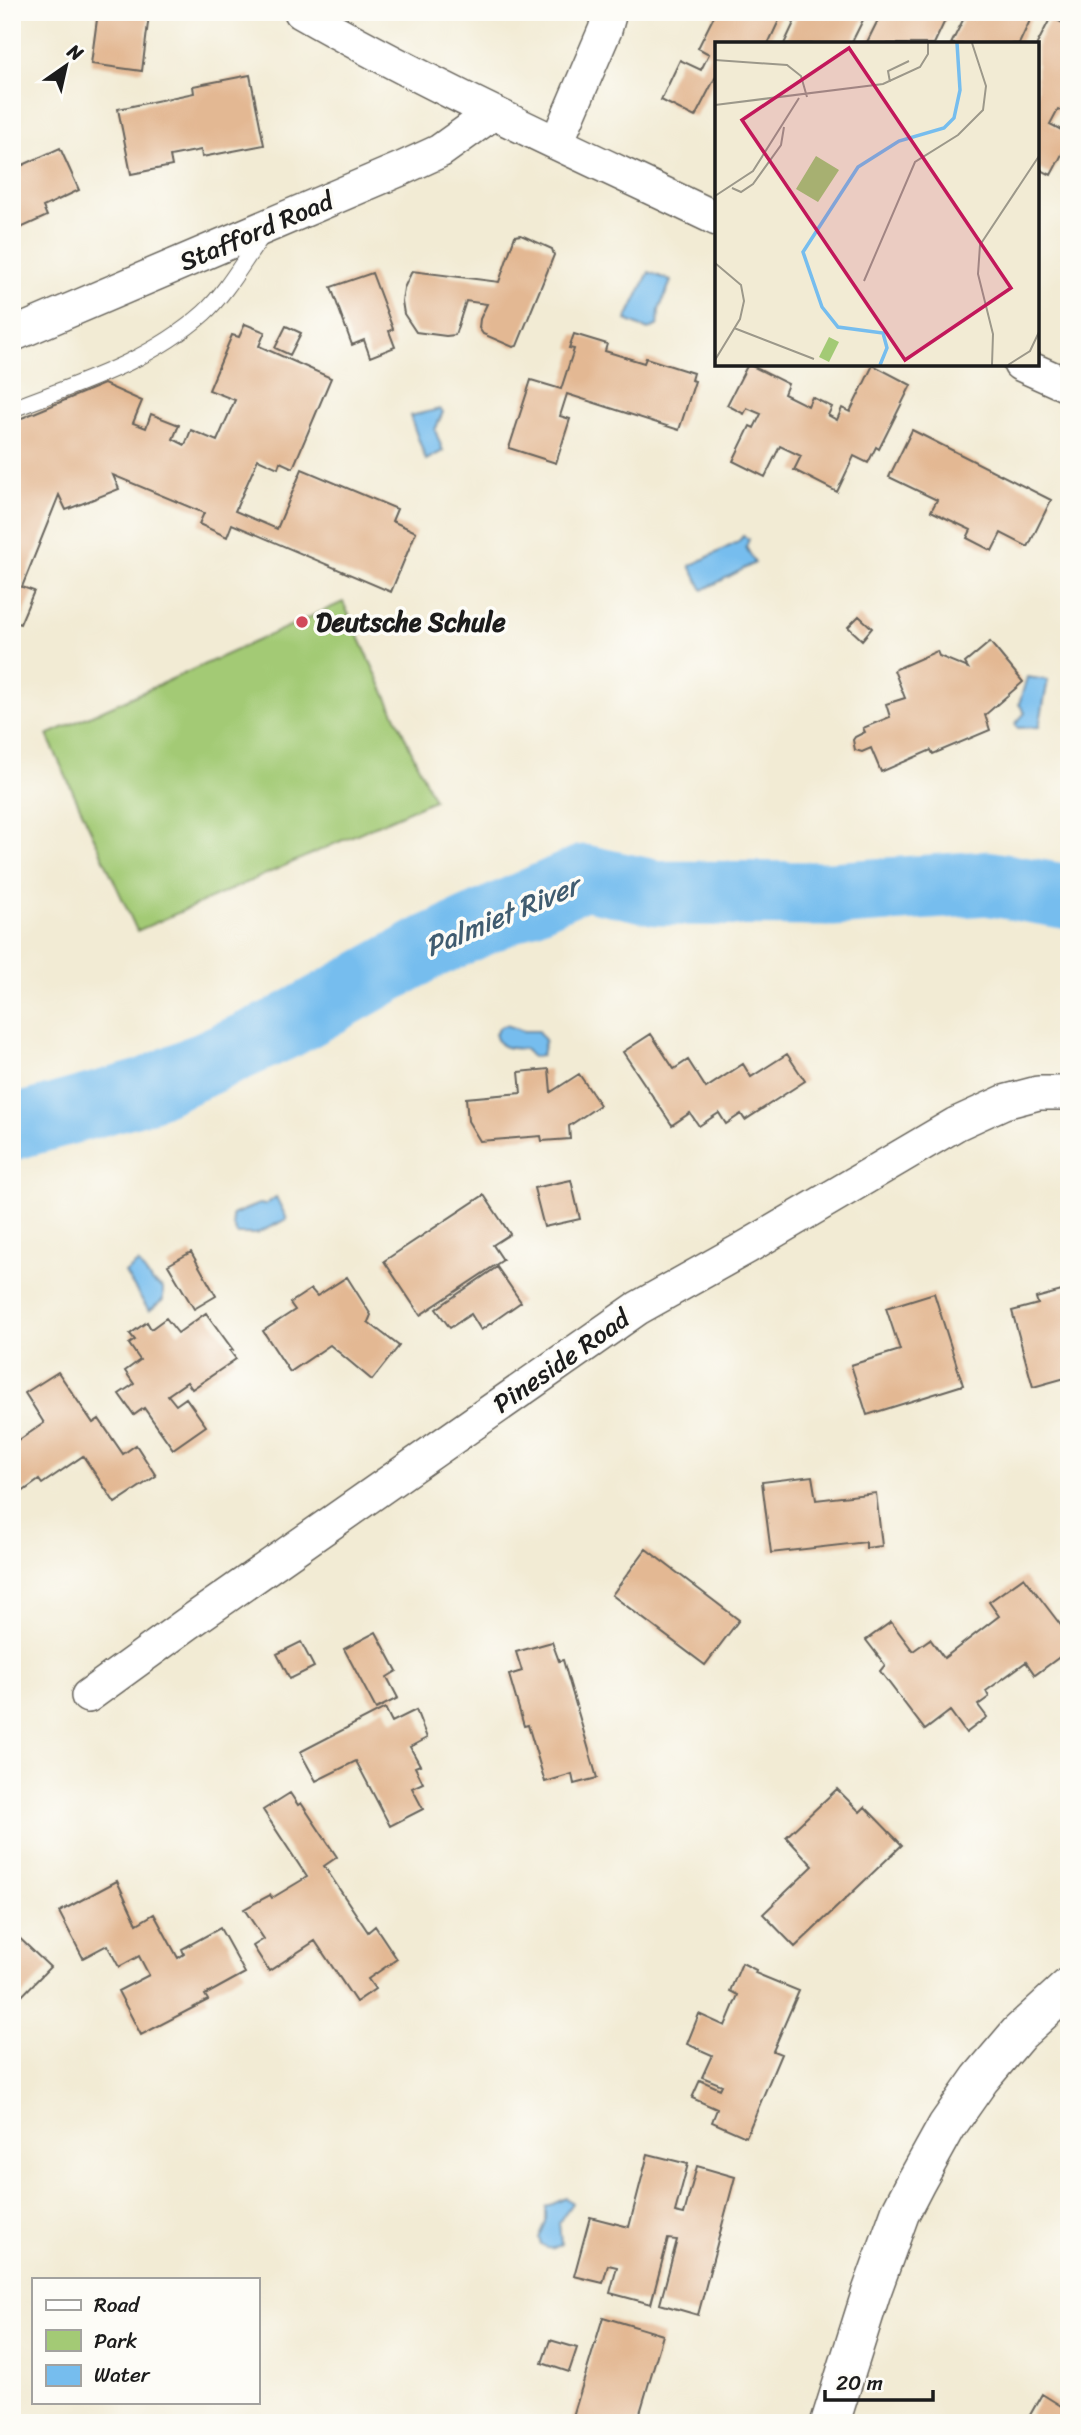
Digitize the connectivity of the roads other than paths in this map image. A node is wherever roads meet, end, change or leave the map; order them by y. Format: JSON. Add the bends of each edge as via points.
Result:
{"nodes":[{"id":1,"x":301,"y":12,"type":"edge"},
{"id":2,"x":610,"y":12,"type":"edge"},
{"id":3,"x":493,"y":113,"type":"junction"},
{"id":4,"x":557,"y":142,"type":"junction"},
{"id":5,"x":715,"y":218,"type":"edge"},
{"id":6,"x":269,"y":226,"type":"junction"},
{"id":7,"x":12,"y":335,"type":"edge"},
{"id":8,"x":1024,"y":366,"type":"edge"},
{"id":9,"x":1069,"y":386,"type":"edge"},
{"id":10,"x":12,"y":409,"type":"edge"},
{"id":11,"x":1069,"y":1093,"type":"edge"},
{"id":12,"x":88,"y":1696,"type":"dead end"},
{"id":13,"x":1069,"y":1987,"type":"edge"},
{"id":14,"x":830,"y":2423,"type":"edge"}],
"edges":[{"from":1,"to":3,"type":"street"},
{"from":2,"to":4,"type":"street"},
{"from":3,"to":4,"type":"street"},
{"from":3,"to":6,"type":"street","name":"Stafford Road","via":[[440,151]]},
{"from":4,"to":5,"type":"street"},
{"from":6,"to":7,"type":"street","name":"Stafford Road"},
{"from":6,"to":10,"type":"lane","via":[[213,303],[172,338],[124,365]]},
{"from":8,"to":9,"type":"street"},
{"from":11,"to":12,"type":"street","name":"Pineside Road","via":[[1038,1093],[1004,1102],[956,1124],[638,1308]]},
{"from":13,"to":14,"type":"main road","via":[[1019,2033],[980,2079],[928,2160],[900,2213]]}]}
